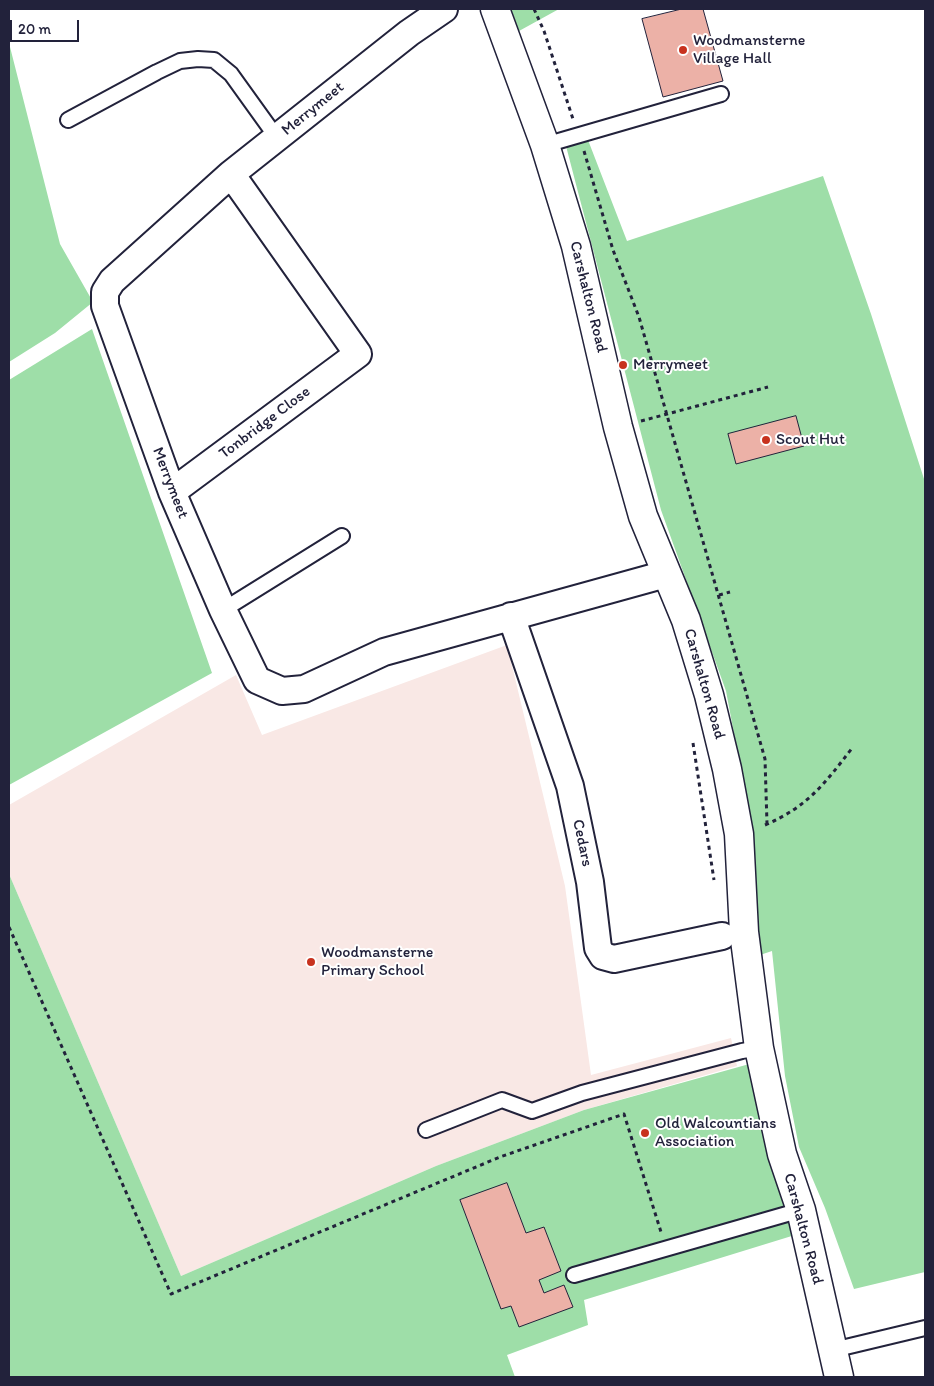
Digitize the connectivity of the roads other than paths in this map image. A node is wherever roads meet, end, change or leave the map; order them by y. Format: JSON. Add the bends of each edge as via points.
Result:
{"nodes":[{"id":1,"x":444,"y":9,"type":"edge"},
{"id":2,"x":495,"y":9,"type":"edge"},
{"id":3,"x":721,"y":94,"type":"dead end"},
{"id":4,"x":68,"y":120,"type":"dead end"},
{"id":5,"x":277,"y":138,"type":"junction"},
{"id":6,"x":545,"y":145,"type":"junction"},
{"id":7,"x":231,"y":174,"type":"junction"},
{"id":8,"x":172,"y":492,"type":"junction"},
{"id":9,"x":342,"y":536,"type":"dead end"},
{"id":10,"x":666,"y":574,"type":"junction"},
{"id":11,"x":223,"y":610,"type":"junction"},
{"id":12,"x":511,"y":616,"type":"junction"},
{"id":13,"x":722,"y":936,"type":"dead end"},
{"id":14,"x":759,"y":1048,"type":"junction"},
{"id":15,"x":426,"y":1130,"type":"dead end"},
{"id":16,"x":801,"y":1210,"type":"junction"},
{"id":17,"x":574,"y":1275,"type":"dead end"},
{"id":18,"x":925,"y":1328,"type":"edge"},
{"id":19,"x":833,"y":1350,"type":"junction"},
{"id":20,"x":839,"y":1377,"type":"edge"}],
"edges":[{"from":1,"to":5,"type":"street","name":"Merrymeet"},
{"from":2,"to":6,"type":"main road","name":"Carshalton Road"},
{"from":3,"to":6,"type":"lane"},
{"from":4,"to":5,"type":"lane","via":[[180,61],[214,60],[230,74]]},
{"from":5,"to":7,"type":"street","name":"Merrymeet"},
{"from":6,"to":10,"type":"main road","name":"Carshalton Road","via":[[576,246],[618,427],[643,516]]},
{"from":7,"to":8,"type":"street","name":"Merrymeet","via":[[112,281],[106,292],[105,306]]},
{"from":7,"to":8,"type":"street","name":"Tonbridge Close","via":[[366,358]]},
{"from":8,"to":11,"type":"street","name":"Merrymeet"},
{"from":9,"to":11,"type":"lane"},
{"from":10,"to":12,"type":"street","name":"Merrymeet"},
{"from":10,"to":14,"type":"main road","name":"Carshalton Road","via":[[686,620],[727,769],[738,834],[744,932]]},
{"from":11,"to":12,"type":"street","name":"Merrymeet","via":[[257,680],[282,690],[304,689],[384,652]]},
{"from":12,"to":13,"type":"street","name":"Cedars","via":[[570,786],[590,882],[598,948],[603,956],[614,959]]},
{"from":14,"to":15,"type":"lane","via":[[582,1094],[532,1111],[502,1100]]},
{"from":14,"to":16,"type":"main road","name":"Carshalton Road","via":[[782,1154]]},
{"from":16,"to":17,"type":"lane"},
{"from":16,"to":19,"type":"main road","name":"Carshalton Road"},
{"from":18,"to":19,"type":"lane"},
{"from":19,"to":20,"type":"main road","name":"Carshalton Road"}]}
